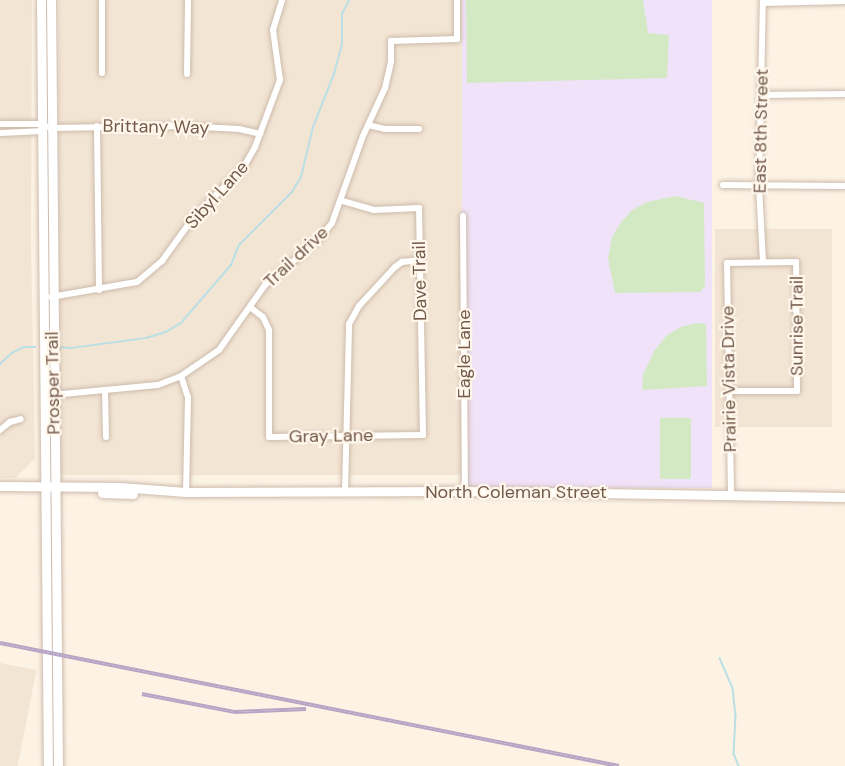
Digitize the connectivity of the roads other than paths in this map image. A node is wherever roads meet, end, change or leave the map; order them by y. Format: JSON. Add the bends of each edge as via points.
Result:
{"nodes":[{"id":1,"x":41,"y":0,"type":"edge"},
{"id":2,"x":51,"y":0,"type":"edge"},
{"id":3,"x":102,"y":0,"type":"edge"},
{"id":4,"x":188,"y":0,"type":"edge"},
{"id":5,"x":282,"y":0,"type":"edge"},
{"id":6,"x":457,"y":0,"type":"edge"},
{"id":7,"x":845,"y":1,"type":"edge"},
{"id":8,"x":763,"y":2,"type":"edge"},
{"id":9,"x":102,"y":73,"type":"dead end"},
{"id":10,"x":187,"y":74,"type":"dead end"},
{"id":11,"x":845,"y":94,"type":"edge"},
{"id":12,"x":761,"y":95,"type":"junction"},
{"id":13,"x":0,"y":124,"type":"edge"},
{"id":14,"x":368,"y":125,"type":"junction"},
{"id":15,"x":97,"y":126,"type":"junction"},
{"id":16,"x":40,"y":128,"type":"junction"},
{"id":17,"x":51,"y":128,"type":"junction"},
{"id":18,"x":420,"y":129,"type":"dead end"},
{"id":19,"x":0,"y":133,"type":"edge"},
{"id":20,"x":260,"y":134,"type":"junction"},
{"id":21,"x":723,"y":185,"type":"dead end"},
{"id":22,"x":759,"y":186,"type":"junction"},
{"id":23,"x":845,"y":186,"type":"edge"},
{"id":24,"x":340,"y":200,"type":"junction"},
{"id":25,"x":463,"y":216,"type":"dead end"},
{"id":26,"x":420,"y":260,"type":"junction"},
{"id":27,"x":763,"y":262,"type":"junction"},
{"id":28,"x":99,"y":290,"type":"junction"},
{"id":29,"x":47,"y":298,"type":"junction"},
{"id":30,"x":250,"y":307,"type":"junction"},
{"id":31,"x":181,"y":376,"type":"junction"},
{"id":32,"x":105,"y":390,"type":"junction"},
{"id":33,"x":730,"y":391,"type":"junction"},
{"id":34,"x":48,"y":395,"type":"junction"},
{"id":35,"x":21,"y":419,"type":"dead end"},
{"id":36,"x":0,"y":429,"type":"edge"},
{"id":37,"x":423,"y":435,"type":"joint"},
{"id":38,"x":346,"y":436,"type":"junction"},
{"id":39,"x":106,"y":437,"type":"dead end"},
{"id":40,"x":0,"y":486,"type":"edge"},
{"id":41,"x":49,"y":489,"type":"junction"},
{"id":42,"x":0,"y":491,"type":"edge"},
{"id":43,"x":465,"y":491,"type":"junction"},
{"id":44,"x":186,"y":492,"type":"junction"},
{"id":45,"x":345,"y":492,"type":"junction"},
{"id":46,"x":731,"y":496,"type":"junction"},
{"id":47,"x":845,"y":497,"type":"edge"},
{"id":48,"x":48,"y":766,"type":"edge"},
{"id":49,"x":58,"y":766,"type":"edge"}],
"edges":[{"from":1,"to":16,"type":"main road","name":"Prosper Trail"},
{"from":2,"to":17,"type":"main road","name":"Prosper Trail"},
{"from":3,"to":9,"type":"street"},
{"from":4,"to":10,"type":"street"},
{"from":5,"to":20,"type":"street","name":"Sibyl Lane","via":[[273,30],[280,80]]},
{"from":6,"to":14,"type":"street","name":"Trail drive","via":[[457,39],[391,41],[385,88]]},
{"from":7,"to":8,"type":"street"},
{"from":8,"to":12,"type":"street","name":"East 8th Street"},
{"from":11,"to":12,"type":"street"},
{"from":12,"to":22,"type":"street","name":"East 8th Street"},
{"from":13,"to":16,"type":"street","name":"Brittany Way"},
{"from":14,"to":18,"type":"street"},
{"from":14,"to":24,"type":"street","name":"Trail drive"},
{"from":15,"to":17,"type":"street","name":"Brittany Way"},
{"from":15,"to":20,"type":"street","name":"Brittany Way","via":[[239,129]]},
{"from":15,"to":28,"type":"street"},
{"from":16,"to":17,"type":"street","name":"Brittany Way"},
{"from":16,"to":19,"type":"street","name":"Brittany Way"},
{"from":16,"to":29,"type":"main road","name":"Prosper Trail"},
{"from":17,"to":29,"type":"main road","name":"Prosper Trail"},
{"from":20,"to":28,"type":"street","name":"Sibyl Lane","via":[[243,168],[193,218],[162,261],[137,282]]},
{"from":21,"to":22,"type":"street"},
{"from":22,"to":23,"type":"street"},
{"from":22,"to":27,"type":"street","name":"East 8th Street"},
{"from":24,"to":26,"type":"street","name":"Dave Trail","via":[[374,210],[419,208]]},
{"from":24,"to":30,"type":"street","name":"Trail drive","via":[[332,223],[317,241],[265,285]]},
{"from":25,"to":43,"type":"street","name":"Eagle Lane"},
{"from":26,"to":37,"type":"street","name":"Dave Trail"},
{"from":26,"to":38,"type":"street","via":[[395,267],[359,306],[349,324]]},
{"from":27,"to":33,"type":"street","name":"Prairie Vista Drive","via":[[727,263]]},
{"from":27,"to":33,"type":"street","name":"Sunrise Trail","via":[[796,262],[797,391]]},
{"from":28,"to":29,"type":"street","name":"Sibyl Lane"},
{"from":29,"to":34,"type":"main road","name":"Prosper Trail"},
{"from":30,"to":31,"type":"street","name":"Trail drive","via":[[219,350]]},
{"from":30,"to":38,"type":"street","name":"Gray Lane","via":[[263,316],[269,330],[269,437]]},
{"from":31,"to":32,"type":"street","name":"Trail drive","via":[[141,388]]},
{"from":31,"to":44,"type":"street","via":[[188,397]]},
{"from":32,"to":34,"type":"street","name":"Trail drive"},
{"from":32,"to":39,"type":"street"},
{"from":33,"to":46,"type":"street","name":"Prairie Vista Drive"},
{"from":34,"to":41,"type":"main road","name":"Prosper Trail"},
{"from":35,"to":36,"type":"street"},
{"from":37,"to":38,"type":"street","name":"Gray Lane"},
{"from":38,"to":45,"type":"street"},
{"from":40,"to":41,"type":"main road","name":"North Coleman Street"},
{"from":41,"to":42,"type":"main road","name":"North Coleman Street"},
{"from":41,"to":44,"type":"main road","name":"North Coleman Street"},
{"from":41,"to":48,"type":"main road","name":"Prosper Trail"},
{"from":41,"to":49,"type":"main road","name":"Prosper Trail"},
{"from":43,"to":45,"type":"main road","name":"North Coleman Street"},
{"from":43,"to":46,"type":"main road","name":"North Coleman Street"},
{"from":44,"to":45,"type":"main road","name":"North Coleman Street"},
{"from":46,"to":47,"type":"main road","name":"North Coleman Street"}]}
